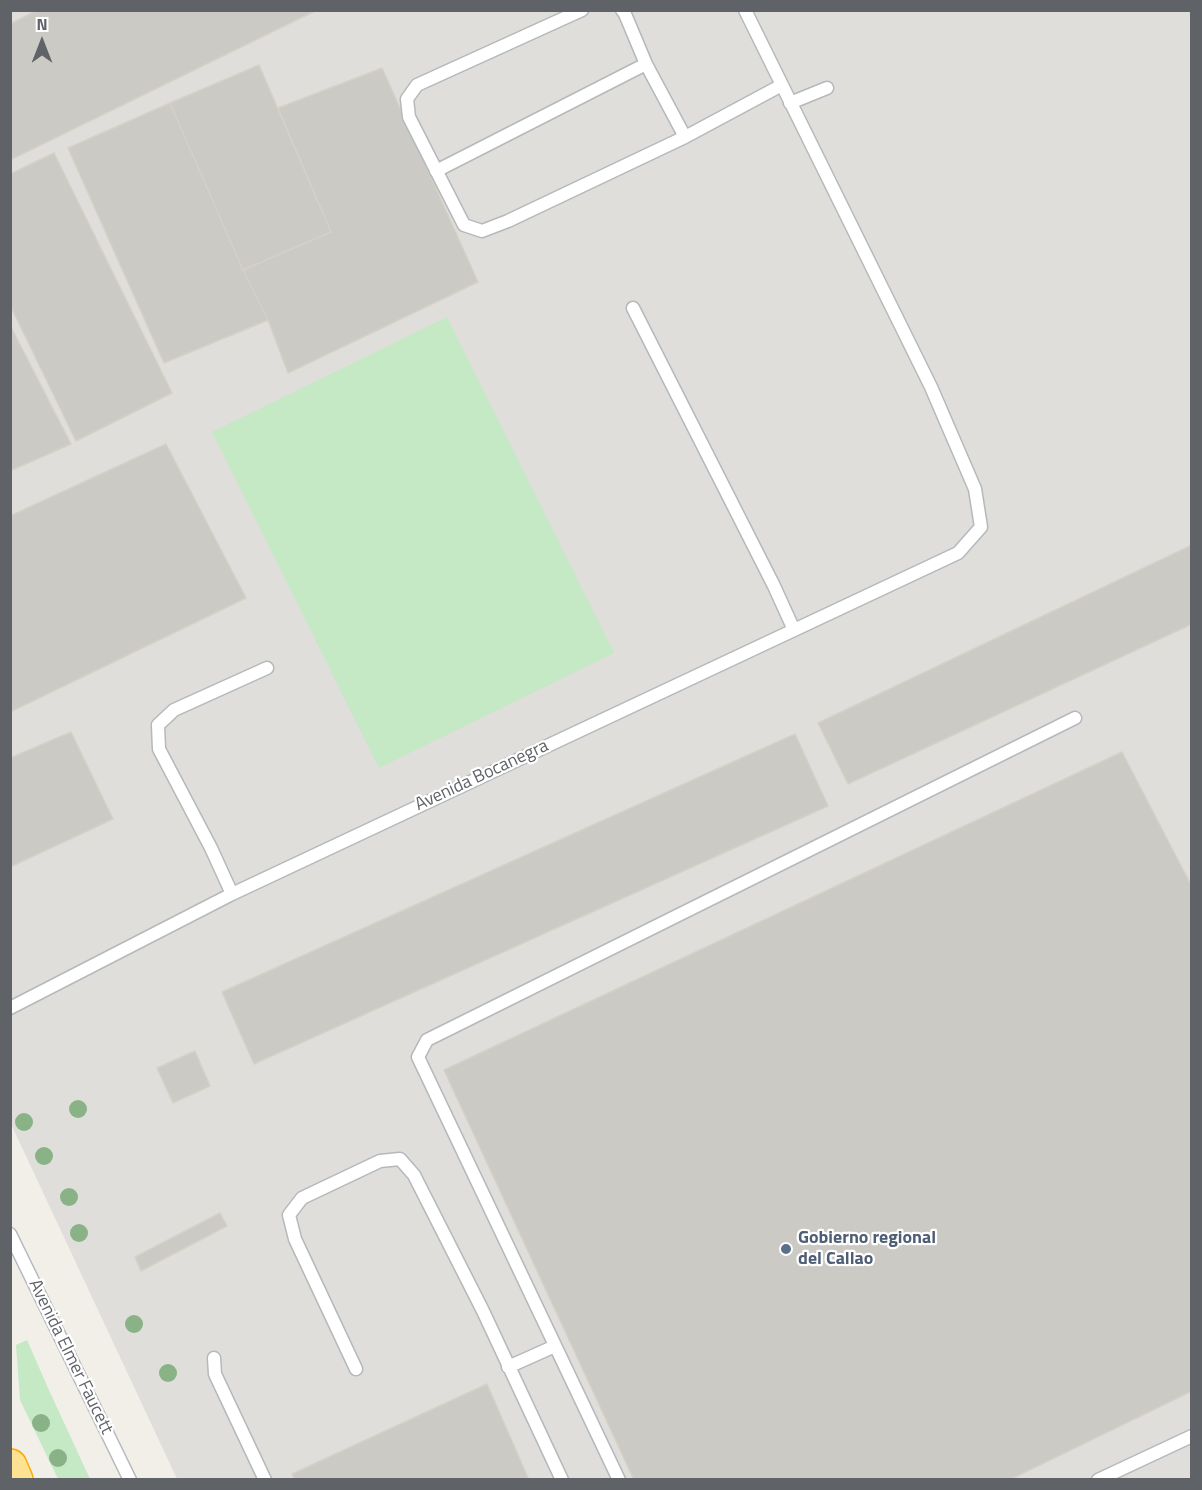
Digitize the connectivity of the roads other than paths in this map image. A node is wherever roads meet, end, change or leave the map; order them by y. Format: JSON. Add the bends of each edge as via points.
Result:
{"nodes":[{"id":1,"x":582,"y":10,"type":"edge"},
{"id":2,"x":622,"y":10,"type":"edge"},
{"id":3,"x":745,"y":10,"type":"edge"},
{"id":4,"x":646,"y":64,"type":"junction"},
{"id":5,"x":782,"y":85,"type":"junction"},
{"id":6,"x":827,"y":88,"type":"dead end"},
{"id":7,"x":790,"y":103,"type":"junction"},
{"id":8,"x":685,"y":137,"type":"junction"},
{"id":9,"x":436,"y":171,"type":"junction"},
{"id":10,"x":633,"y":308,"type":"dead end"},
{"id":11,"x":794,"y":630,"type":"junction"},
{"id":12,"x":267,"y":668,"type":"dead end"},
{"id":13,"x":1075,"y":718,"type":"dead end"},
{"id":14,"x":232,"y":894,"type":"junction"},
{"id":15,"x":10,"y":1008,"type":"edge"},
{"id":16,"x":10,"y":1234,"type":"edge"},
{"id":17,"x":555,"y":1346,"type":"junction"},
{"id":18,"x":214,"y":1358,"type":"dead end"},
{"id":19,"x":508,"y":1367,"type":"junction"},
{"id":20,"x":356,"y":1369,"type":"dead end"},
{"id":21,"x":1191,"y":1436,"type":"edge"},
{"id":22,"x":10,"y":1466,"type":"edge"},
{"id":23,"x":16,"y":1479,"type":"edge"},
{"id":24,"x":130,"y":1479,"type":"edge"},
{"id":25,"x":265,"y":1479,"type":"edge"},
{"id":26,"x":562,"y":1479,"type":"edge"},
{"id":27,"x":619,"y":1479,"type":"edge"},
{"id":28,"x":1098,"y":1479,"type":"edge"}],
"edges":[{"from":1,"to":9,"type":"lane","via":[[417,85],[407,99],[409,117]]},
{"from":2,"to":4,"type":"lane"},
{"from":3,"to":5,"type":"lane"},
{"from":4,"to":8,"type":"lane"},
{"from":4,"to":9,"type":"lane"},
{"from":5,"to":7,"type":"lane"},
{"from":5,"to":8,"type":"lane"},
{"from":6,"to":7,"type":"lane"},
{"from":7,"to":11,"type":"lane","name":"Avenida Bocanegra","via":[[931,387],[975,489],[981,527],[958,553]]},
{"from":8,"to":9,"type":"lane","via":[[482,231],[464,225]]},
{"from":10,"to":11,"type":"lane"},
{"from":11,"to":14,"type":"lane","name":"Avenida Bocanegra"},
{"from":12,"to":14,"type":"lane","via":[[174,710],[158,725],[159,749]]},
{"from":13,"to":17,"type":"lane","via":[[426,1040],[418,1056]]},
{"from":14,"to":15,"type":"lane","name":"Avenida Bocanegra"},
{"from":16,"to":24,"type":"lane","name":"Avenida Elmer Faucett"},
{"from":17,"to":19,"type":"lane"},
{"from":17,"to":27,"type":"lane"},
{"from":18,"to":25,"type":"lane","via":[[215,1374]]},
{"from":19,"to":20,"type":"lane","via":[[414,1175],[400,1159],[380,1161],[302,1198],[289,1215],[295,1239]]},
{"from":19,"to":26,"type":"lane"},
{"from":21,"to":28,"type":"lane"},
{"from":22,"to":23,"type":"highway"}]}
